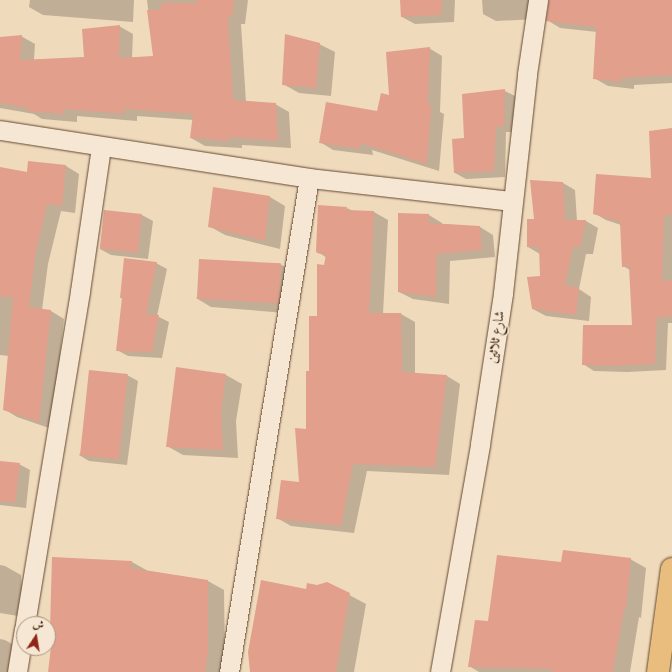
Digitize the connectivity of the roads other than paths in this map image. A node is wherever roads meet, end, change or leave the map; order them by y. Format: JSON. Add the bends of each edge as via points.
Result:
{"nodes":[{"id":1,"x":538,"y":0,"type":"edge"},
{"id":2,"x":0,"y":130,"type":"edge"},
{"id":3,"x":101,"y":147,"type":"junction"},
{"id":4,"x":309,"y":178,"type":"junction"},
{"id":5,"x":512,"y":201,"type":"junction"},
{"id":6,"x":672,"y":569,"type":"edge"},
{"id":7,"x":26,"y":616,"type":"edge"},
{"id":8,"x":20,"y":656,"type":"edge"},
{"id":9,"x":17,"y":672,"type":"edge"},
{"id":10,"x":229,"y":672,"type":"edge"},
{"id":11,"x":440,"y":672,"type":"edge"},
{"id":12,"x":658,"y":672,"type":"edge"}],
"edges":[{"from":1,"to":5,"type":"street","name":"شارع ثلاثين","via":[[526,74]]},
{"from":2,"to":3,"type":"street"},
{"from":3,"to":4,"type":"street"},
{"from":3,"to":7,"type":"street"},
{"from":4,"to":5,"type":"street"},
{"from":4,"to":10,"type":"street"},
{"from":5,"to":11,"type":"street","name":"شارع ثلاثين","via":[[503,293]]},
{"from":6,"to":12,"type":"main road"},
{"from":8,"to":9,"type":"street"}]}
